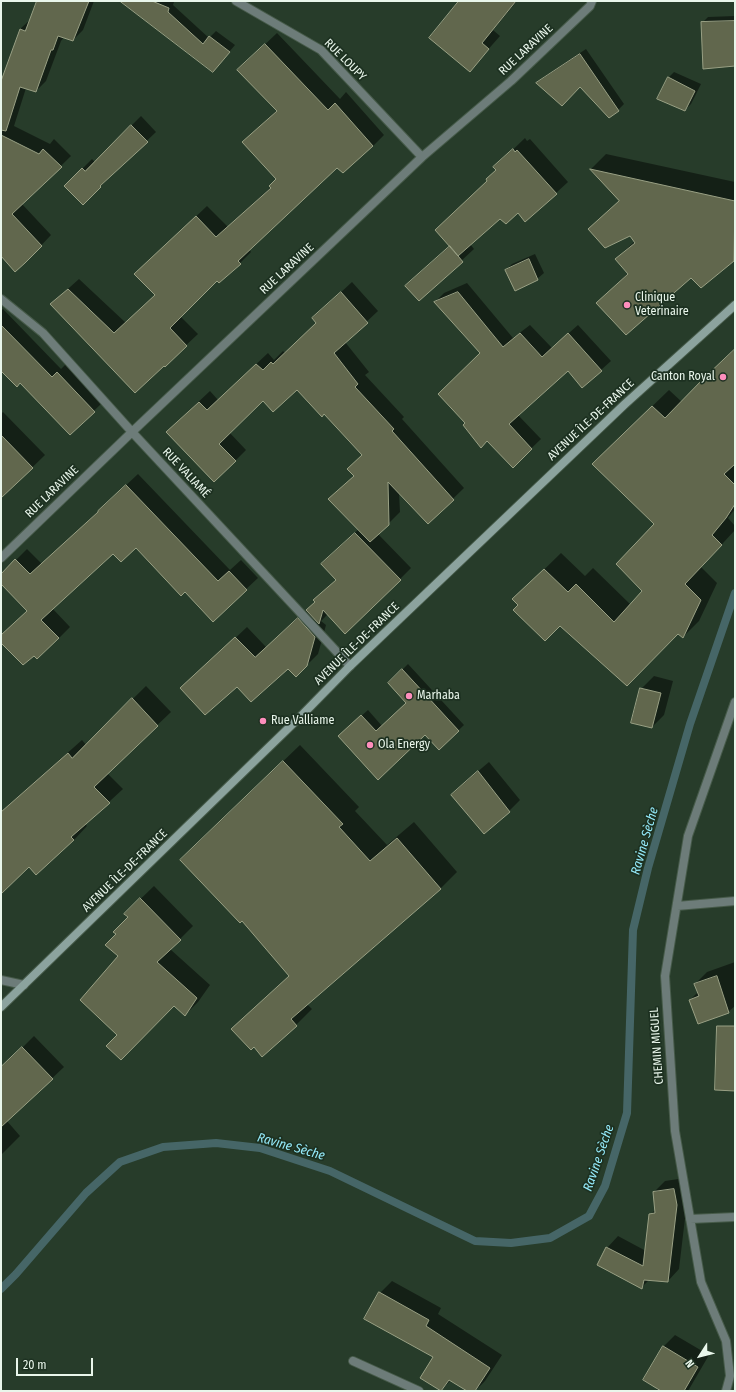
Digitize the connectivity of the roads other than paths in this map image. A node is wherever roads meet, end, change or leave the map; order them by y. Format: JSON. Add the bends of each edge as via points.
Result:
{"nodes":[{"id":1,"x":236,"y":1,"type":"edge"},
{"id":2,"x":592,"y":1,"type":"edge"},
{"id":3,"x":422,"y":157,"type":"junction"},
{"id":4,"x":1,"y":300,"type":"edge"},
{"id":5,"x":735,"y":305,"type":"edge"},
{"id":6,"x":132,"y":432,"type":"junction"},
{"id":7,"x":1,"y":558,"type":"edge"},
{"id":8,"x":350,"y":666,"type":"junction"},
{"id":9,"x":735,"y":702,"type":"edge"},
{"id":10,"x":735,"y":901,"type":"edge"},
{"id":11,"x":677,"y":906,"type":"junction"},
{"id":12,"x":1,"y":980,"type":"edge"},
{"id":13,"x":24,"y":985,"type":"junction"},
{"id":14,"x":1,"y":1007,"type":"edge"},
{"id":15,"x":735,"y":1217,"type":"edge"},
{"id":16,"x":690,"y":1219,"type":"junction"},
{"id":17,"x":352,"y":1361,"type":"dead end"},
{"id":18,"x":419,"y":1391,"type":"edge"},
{"id":19,"x":726,"y":1391,"type":"edge"}],
"edges":[{"from":1,"to":3,"type":"street","name":"RUE LOUPY","via":[[321,50]]},
{"from":2,"to":3,"type":"street","name":"RUE LARAVINE","via":[[590,6],[511,81]]},
{"from":3,"to":6,"type":"street","name":"RUE LARAVINE"},
{"from":4,"to":6,"type":"street","name":"RUE VALIAMÉ","via":[[43,333]]},
{"from":5,"to":8,"type":"street","name":"AVENUE ÎLE-DE-FRANCE","via":[[625,404]]},
{"from":6,"to":7,"type":"street","name":"RUE LARAVINE"},
{"from":6,"to":8,"type":"street","name":"RUE VALIAMÉ"},
{"from":8,"to":13,"type":"street","name":"AVENUE ÎLE-DE-FRANCE"},
{"from":9,"to":11,"type":"street","name":"CHEMIN MIGUEL","via":[[688,836]]},
{"from":10,"to":11,"type":"street"},
{"from":11,"to":16,"type":"street","name":"CHEMIN MIGUEL","via":[[665,976],[675,1131]]},
{"from":12,"to":13,"type":"street"},
{"from":13,"to":14,"type":"street","name":"AVENUE ÎLE-DE-FRANCE"},
{"from":15,"to":16,"type":"street"},
{"from":16,"to":19,"type":"street","name":"CHEMIN MIGUEL","via":[[702,1282],[726,1341],[730,1376]]},
{"from":17,"to":18,"type":"street"}]}
